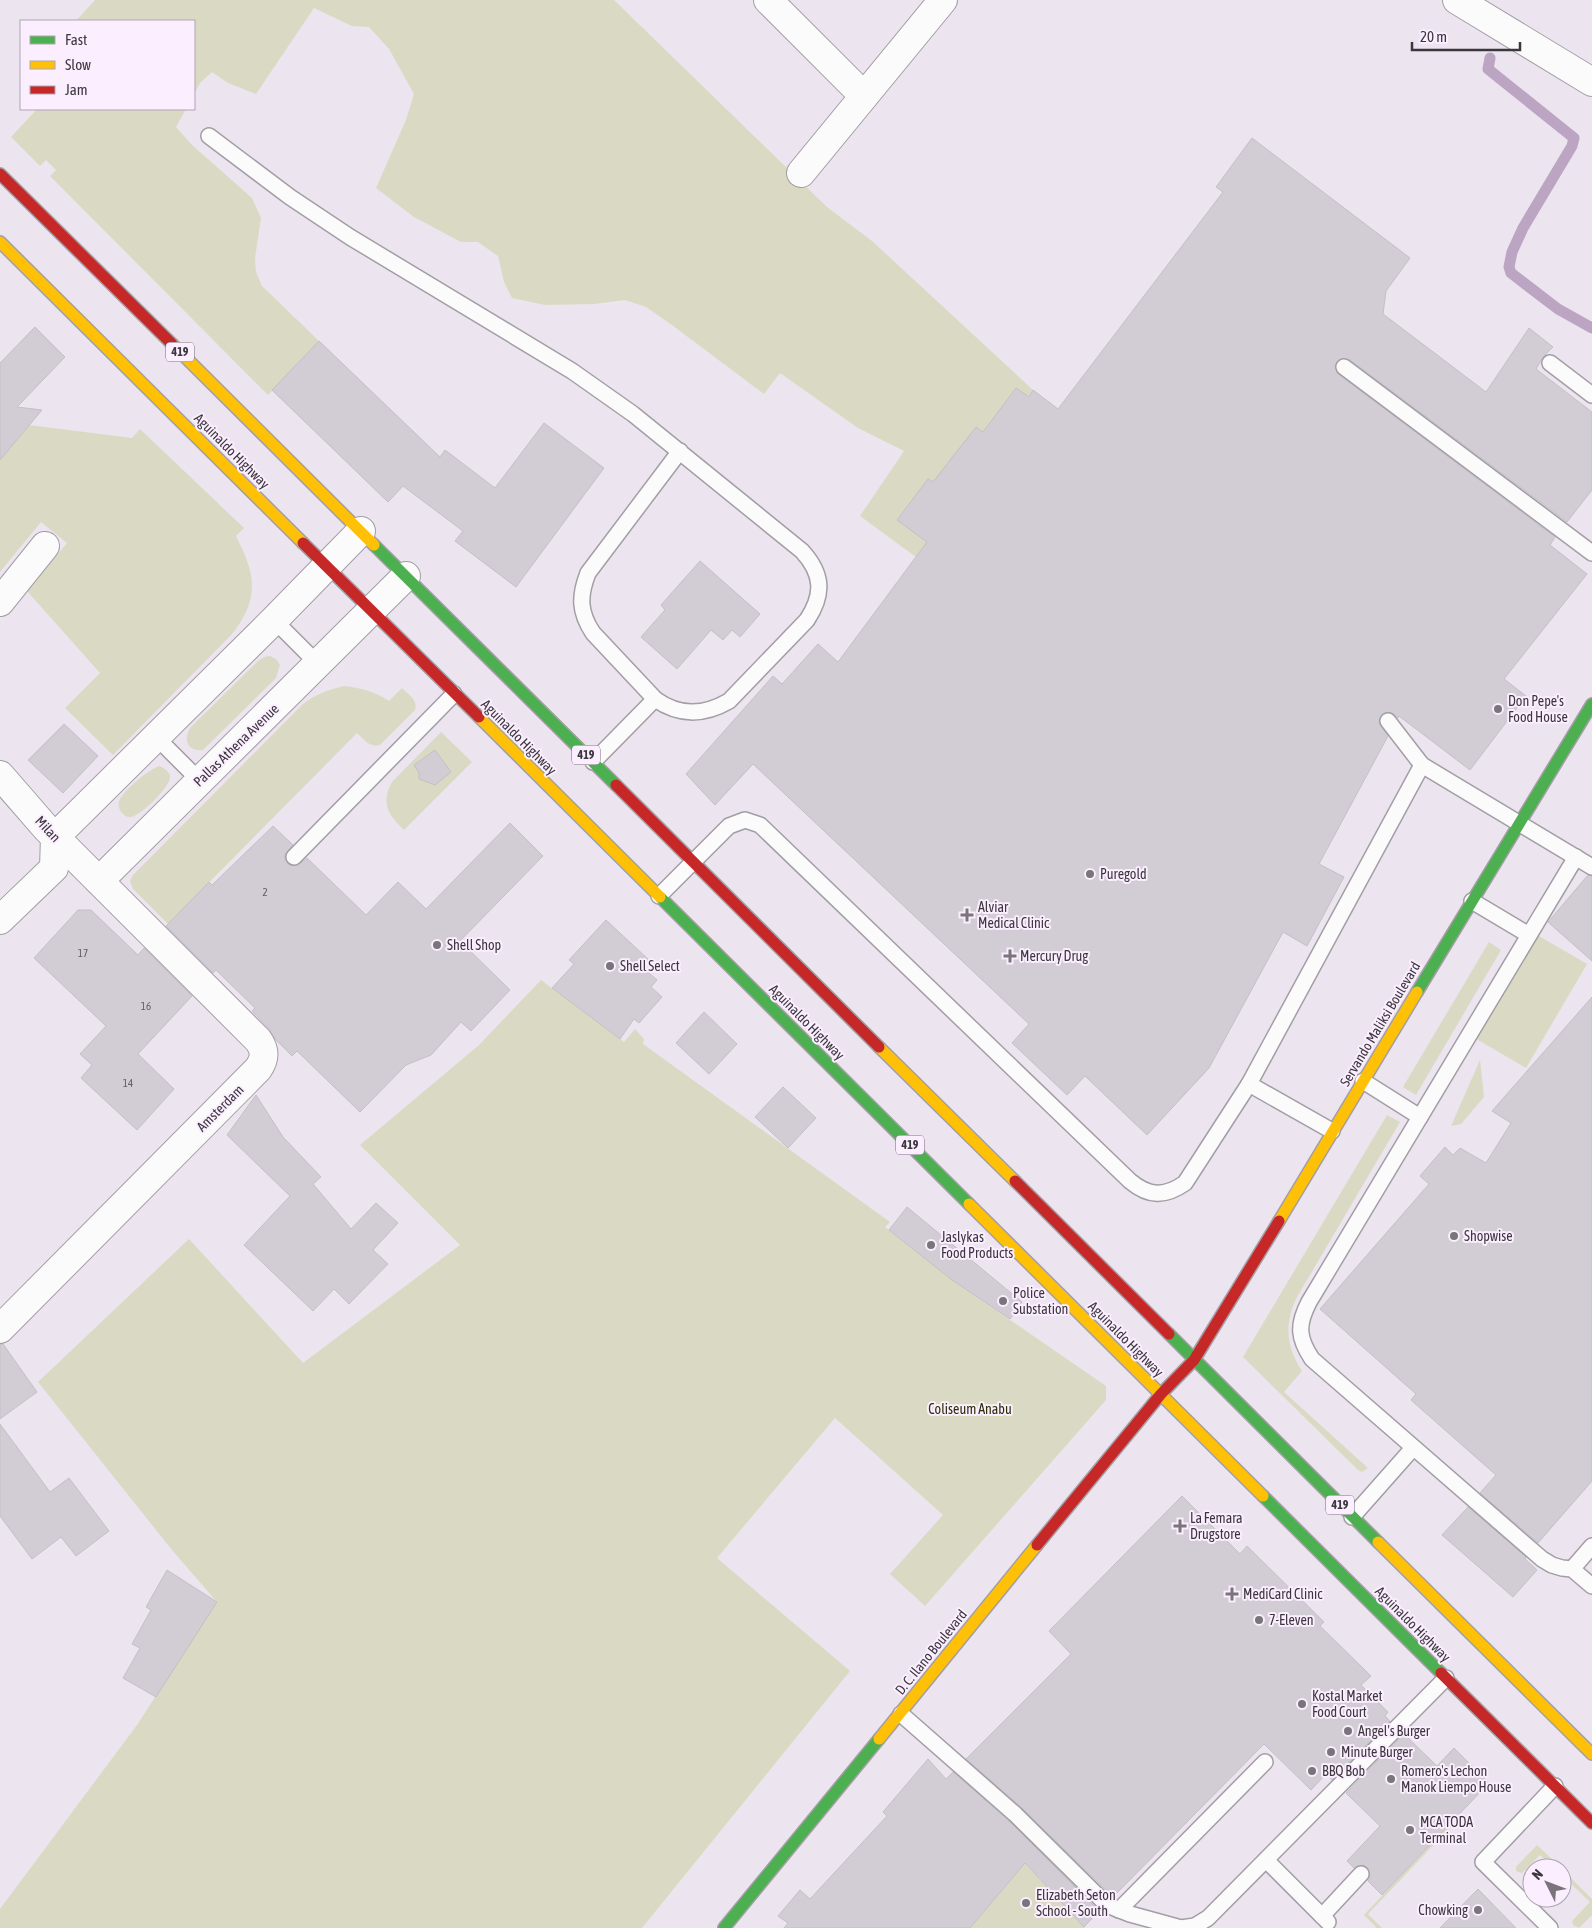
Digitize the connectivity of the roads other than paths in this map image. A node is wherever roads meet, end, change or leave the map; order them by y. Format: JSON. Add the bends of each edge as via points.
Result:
{"nodes":[{"id":1,"x":768,"y":0,"type":"edge"},
{"id":2,"x":943,"y":0,"type":"edge"},
{"id":3,"x":1457,"y":0,"type":"edge"},
{"id":4,"x":1592,"y":82,"type":"edge"},
{"id":5,"x":864,"y":96,"type":"junction"},
{"id":6,"x":209,"y":136,"type":"dead end"},
{"id":7,"x":801,"y":173,"type":"dead end"},
{"id":8,"x":0,"y":174,"type":"edge"},
{"id":9,"x":0,"y":242,"type":"edge"},
{"id":10,"x":1550,"y":363,"type":"dead end"},
{"id":11,"x":1344,"y":367,"type":"dead end"},
{"id":12,"x":1592,"y":395,"type":"edge"},
{"id":13,"x":680,"y":451,"type":"junction"},
{"id":14,"x":361,"y":531,"type":"junction"},
{"id":15,"x":45,"y":546,"type":"dead end"},
{"id":16,"x":1592,"y":553,"type":"edge"},
{"id":17,"x":326,"y":566,"type":"junction"},
{"id":18,"x":406,"y":576,"type":"junction"},
{"id":19,"x":0,"y":602,"type":"edge"},
{"id":20,"x":371,"y":611,"type":"junction"},
{"id":21,"x":274,"y":620,"type":"junction"},
{"id":22,"x":318,"y":664,"type":"junction"},
{"id":23,"x":454,"y":694,"type":"junction"},
{"id":24,"x":654,"y":699,"type":"junction"},
{"id":25,"x":1592,"y":704,"type":"edge"},
{"id":26,"x":1388,"y":721,"type":"dead end"},
{"id":27,"x":156,"y":737,"type":"junction"},
{"id":28,"x":593,"y":762,"type":"junction"},
{"id":29,"x":1422,"y":765,"type":"junction"},
{"id":30,"x":0,"y":775,"type":"edge"},
{"id":31,"x":199,"y":780,"type":"junction"},
{"id":32,"x":1520,"y":823,"type":"junction"},
{"id":33,"x":55,"y":837,"type":"junction"},
{"id":34,"x":294,"y":857,"type":"dead end"},
{"id":35,"x":1576,"y":857,"type":"junction"},
{"id":36,"x":693,"y":862,"type":"junction"},
{"id":37,"x":1592,"y":867,"type":"edge"},
{"id":38,"x":54,"y":868,"type":"junction"},
{"id":39,"x":99,"y":881,"type":"junction"},
{"id":40,"x":659,"y":896,"type":"junction"},
{"id":41,"x":1472,"y":902,"type":"junction"},
{"id":42,"x":0,"y":920,"type":"edge"},
{"id":43,"x":1529,"y":935,"type":"junction"},
{"id":44,"x":1363,"y":1081,"type":"junction"},
{"id":45,"x":1250,"y":1084,"type":"junction"},
{"id":46,"x":1420,"y":1117,"type":"junction"},
{"id":47,"x":1332,"y":1131,"type":"junction"},
{"id":48,"x":0,"y":1329,"type":"edge"},
{"id":49,"x":1194,"y":1360,"type":"junction"},
{"id":50,"x":1161,"y":1394,"type":"junction"},
{"id":51,"x":1413,"y":1448,"type":"junction"},
{"id":52,"x":1352,"y":1517,"type":"junction"},
{"id":53,"x":1592,"y":1546,"type":"edge"},
{"id":54,"x":1572,"y":1569,"type":"junction"},
{"id":55,"x":1592,"y":1586,"type":"edge"},
{"id":56,"x":1446,"y":1678,"type":"junction"},
{"id":57,"x":900,"y":1714,"type":"junction"},
{"id":58,"x":1592,"y":1754,"type":"edge"},
{"id":59,"x":1265,"y":1762,"type":"dead end"},
{"id":60,"x":1555,"y":1786,"type":"junction"},
{"id":61,"x":1592,"y":1823,"type":"edge"},
{"id":62,"x":1266,"y":1860,"type":"junction"},
{"id":63,"x":1361,"y":1874,"type":"dead end"},
{"id":64,"x":1118,"y":1910,"type":"junction"},
{"id":65,"x":724,"y":1928,"type":"edge"},
{"id":66,"x":1188,"y":1928,"type":"edge"},
{"id":67,"x":1550,"y":1928,"type":"edge"}],
"edges":[{"from":1,"to":5,"type":"street"},
{"from":2,"to":5,"type":"street"},
{"from":3,"to":4,"type":"street"},
{"from":5,"to":7,"type":"street"},
{"from":6,"to":13,"type":"lane","via":[[350,237],[572,371]]},
{"from":8,"to":14,"type":"main road","number":"419"},
{"from":9,"to":17,"type":"main road","name":"Aguinaldo Highway","number":"419"},
{"from":10,"to":12,"type":"lane"},
{"from":11,"to":16,"type":"lane"},
{"from":13,"to":24,"type":"lane","via":[[588,573],[582,587],[581,603],[587,624]]},
{"from":13,"to":24,"type":"lane","via":[[802,551],[816,572],[818,597],[807,620],[729,701],[717,708],[691,713],[666,707]]},
{"from":14,"to":17,"type":"street"},
{"from":14,"to":18,"type":"main road","number":"419"},
{"from":15,"to":19,"type":"street"},
{"from":17,"to":20,"type":"main road","name":"Aguinaldo Highway","number":"419"},
{"from":17,"to":21,"type":"street"},
{"from":18,"to":20,"type":"street","name":"Pallas Athena Avenue"},
{"from":18,"to":28,"type":"main road","number":"419"},
{"from":20,"to":22,"type":"street","name":"Pallas Athena Avenue"},
{"from":20,"to":23,"type":"main road","name":"Aguinaldo Highway","number":"419"},
{"from":21,"to":22,"type":"lane"},
{"from":21,"to":27,"type":"street"},
{"from":22,"to":31,"type":"street","name":"Pallas Athena Avenue"},
{"from":23,"to":34,"type":"lane"},
{"from":23,"to":40,"type":"main road","name":"Aguinaldo Highway","number":"419"},
{"from":24,"to":28,"type":"lane"},
{"from":25,"to":32,"type":"main road","name":"Servando Maliksi Boulevard"},
{"from":26,"to":29,"type":"lane"},
{"from":27,"to":31,"type":"lane"},
{"from":27,"to":33,"type":"street"},
{"from":28,"to":36,"type":"main road","number":"419"},
{"from":29,"to":32,"type":"lane"},
{"from":29,"to":45,"type":"lane"},
{"from":30,"to":33,"type":"street","name":"Milan"},
{"from":31,"to":39,"type":"street","name":"Pallas Athena Avenue"},
{"from":32,"to":35,"type":"lane"},
{"from":32,"to":41,"type":"main road","name":"Servando Maliksi Boulevard"},
{"from":33,"to":38,"type":"street"},
{"from":33,"to":39,"type":"street","name":"Milan"},
{"from":35,"to":37,"type":"lane"},
{"from":35,"to":43,"type":"lane"},
{"from":36,"to":40,"type":"lane"},
{"from":36,"to":45,"type":"lane","via":[[729,826],[745,820],[760,825],[1139,1189],[1163,1194],[1185,1183]]},
{"from":36,"to":49,"type":"main road","number":"419"},
{"from":38,"to":39,"type":"street"},
{"from":38,"to":42,"type":"street"},
{"from":39,"to":48,"type":"street","name":"Amsterdam","via":[[258,1040],[264,1054],[263,1062]]},
{"from":40,"to":50,"type":"main road","name":"Aguinaldo Highway","number":"419"},
{"from":41,"to":43,"type":"lane"},
{"from":41,"to":44,"type":"main road","name":"Servando Maliksi Boulevard"},
{"from":43,"to":46,"type":"lane"},
{"from":44,"to":46,"type":"lane"},
{"from":44,"to":47,"type":"main road","name":"Servando Maliksi Boulevard"},
{"from":45,"to":47,"type":"lane"},
{"from":46,"to":51,"type":"lane","via":[[1309,1302],[1302,1316],[1300,1331],[1312,1359]]},
{"from":47,"to":49,"type":"main road","name":"Servando Maliksi Boulevard"},
{"from":49,"to":50,"type":"main road","name":"D. C. Ilano Boulevard"},
{"from":49,"to":52,"type":"main road","number":"419"},
{"from":50,"to":56,"type":"main road","name":"Aguinaldo Highway","number":"419"},
{"from":50,"to":57,"type":"main road","name":"D. C. Ilano Boulevard"},
{"from":51,"to":52,"type":"lane"},
{"from":51,"to":54,"type":"lane","via":[[1542,1559]]},
{"from":52,"to":58,"type":"main road","number":"419"},
{"from":53,"to":54,"type":"lane"},
{"from":54,"to":55,"type":"lane"},
{"from":56,"to":60,"type":"main road","name":"Aguinaldo Highway","number":"419"},
{"from":56,"to":62,"type":"lane"},
{"from":57,"to":64,"type":"lane","via":[[1015,1814],[1107,1905]]},
{"from":57,"to":65,"type":"main road","name":"D. C. Ilano Boulevard"},
{"from":59,"to":64,"type":"lane"},
{"from":60,"to":61,"type":"main road","name":"Aguinaldo Highway","number":"419"},
{"from":60,"to":67,"type":"lane","via":[[1483,1862]]},
{"from":62,"to":63,"type":"lane","via":[[1325,1919]]},
{"from":62,"to":66,"type":"lane","via":[[1208,1918]]},
{"from":64,"to":66,"type":"lane"}]}
